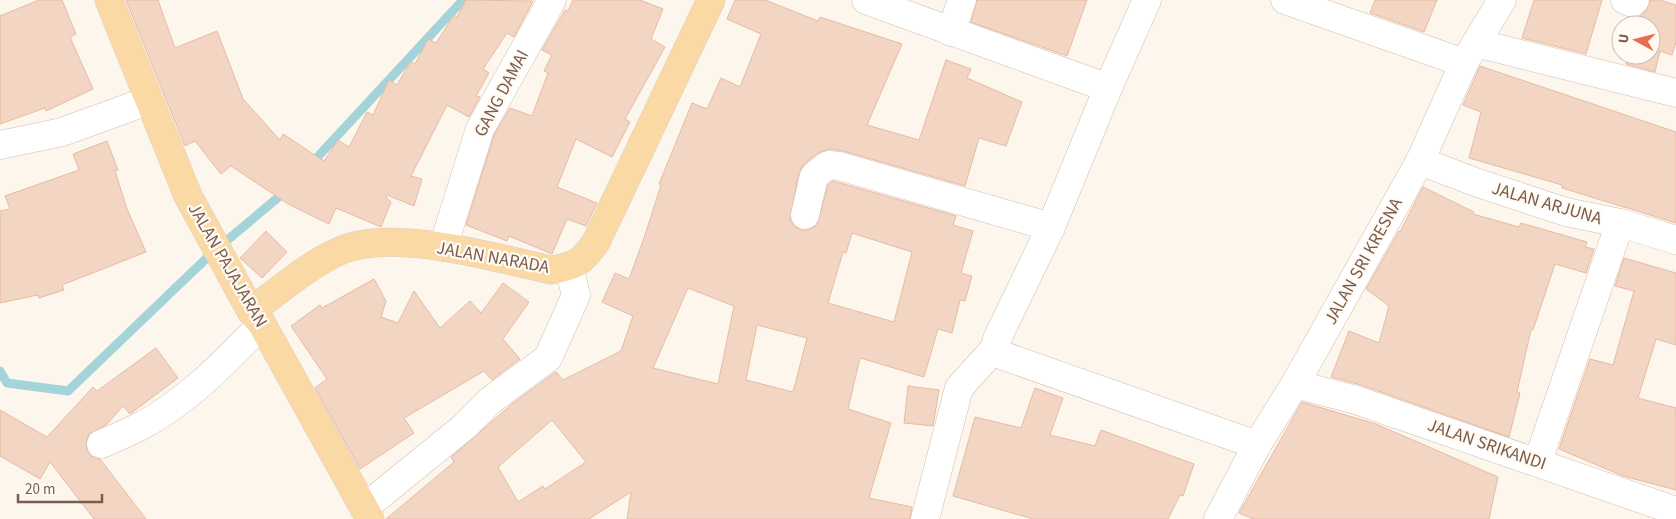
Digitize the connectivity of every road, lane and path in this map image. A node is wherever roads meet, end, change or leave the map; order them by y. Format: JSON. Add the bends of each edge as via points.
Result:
{"nodes":[{"id":1,"x":108,"y":0,"type":"edge"},
{"id":2,"x":552,"y":0,"type":"edge"},
{"id":3,"x":711,"y":0,"type":"edge"},
{"id":4,"x":866,"y":0,"type":"edge"},
{"id":5,"x":962,"y":0,"type":"edge"},
{"id":6,"x":1147,"y":0,"type":"edge"},
{"id":7,"x":1285,"y":0,"type":"edge"},
{"id":8,"x":1502,"y":0,"type":"edge"},
{"id":9,"x":1625,"y":0,"type":"edge"},
{"id":10,"x":1635,"y":0,"type":"edge"},
{"id":11,"x":951,"y":32,"type":"junction"},
{"id":12,"x":1470,"y":53,"type":"junction"},
{"id":13,"x":1108,"y":88,"type":"junction"},
{"id":14,"x":1676,"y":93,"type":"edge"},
{"id":15,"x":150,"y":100,"type":"junction"},
{"id":16,"x":0,"y":145,"type":"edge"},
{"id":17,"x":1420,"y":160,"type":"junction"},
{"id":18,"x":805,"y":215,"type":"dead end"},
{"id":19,"x":1620,"y":223,"type":"junction"},
{"id":20,"x":1051,"y":227,"type":"junction"},
{"id":21,"x":1676,"y":240,"type":"edge"},
{"id":22,"x":443,"y":247,"type":"junction"},
{"id":23,"x":569,"y":267,"type":"junction"},
{"id":24,"x":256,"y":317,"type":"junction"},
{"id":25,"x":995,"y":348,"type":"junction"},
{"id":26,"x":1295,"y":384,"type":"junction"},
{"id":27,"x":101,"y":444,"type":"dead end"},
{"id":28,"x":1257,"y":445,"type":"junction"},
{"id":29,"x":1538,"y":462,"type":"junction"},
{"id":30,"x":1676,"y":511,"type":"edge"},
{"id":31,"x":367,"y":514,"type":"edge"},
{"id":32,"x":931,"y":518,"type":"edge"},
{"id":33,"x":1218,"y":519,"type":"edge"}],
"edges":[{"from":1,"to":15,"type":"main road","name":"JALAN PAJAJARAN"},
{"from":2,"to":22,"type":"street","name":"GANG DAMAI","via":[[480,129]]},
{"from":3,"to":23,"type":"main road","name":"JALAN NARADA","via":[[596,242],[584,260]]},
{"from":4,"to":11,"type":"street"},
{"from":5,"to":11,"type":"street"},
{"from":6,"to":13,"type":"street"},
{"from":7,"to":12,"type":"street"},
{"from":8,"to":12,"type":"street","name":"JALAN SRI KRESNA"},
{"from":9,"to":10,"type":"street","via":[[1632,3]]},
{"from":11,"to":13,"type":"street"},
{"from":12,"to":14,"type":"street"},
{"from":12,"to":17,"type":"street","name":"JALAN SRI KRESNA"},
{"from":13,"to":20,"type":"street"},
{"from":15,"to":16,"type":"street","via":[[62,132]]},
{"from":15,"to":24,"type":"main road","name":"JALAN PAJAJARAN","via":[[188,196]]},
{"from":17,"to":19,"type":"street","name":"JALAN ARJUNA","via":[[1566,212]]},
{"from":17,"to":26,"type":"street","name":"JALAN SRI KRESNA"},
{"from":18,"to":20,"type":"street","via":[[814,176],[828,165]]},
{"from":19,"to":21,"type":"street","name":"JALAN ARJUNA"},
{"from":19,"to":29,"type":"street"},
{"from":20,"to":25,"type":"street"},
{"from":22,"to":23,"type":"main road","name":"JALAN NARADA","via":[[551,270]]},
{"from":22,"to":24,"type":"main road","name":"JALAN NARADA","via":[[371,243],[343,250],[308,270]]},
{"from":23,"to":31,"type":"street","via":[[576,296],[548,358],[491,400]]},
{"from":24,"to":27,"type":"street","via":[[218,369],[140,426]]},
{"from":24,"to":31,"type":"main road","name":"JALAN PAJAJARAN"},
{"from":25,"to":28,"type":"street","via":[[1000,355]]},
{"from":25,"to":32,"type":"street","via":[[959,388]]},
{"from":26,"to":28,"type":"street","name":"JALAN SRI KRESNA"},
{"from":26,"to":29,"type":"street","name":"JALAN SRIKANDI","via":[[1356,400]]},
{"from":28,"to":33,"type":"street","name":"JALAN SRI KRESNA"},
{"from":29,"to":30,"type":"street","name":"JALAN SRIKANDI"}]}
